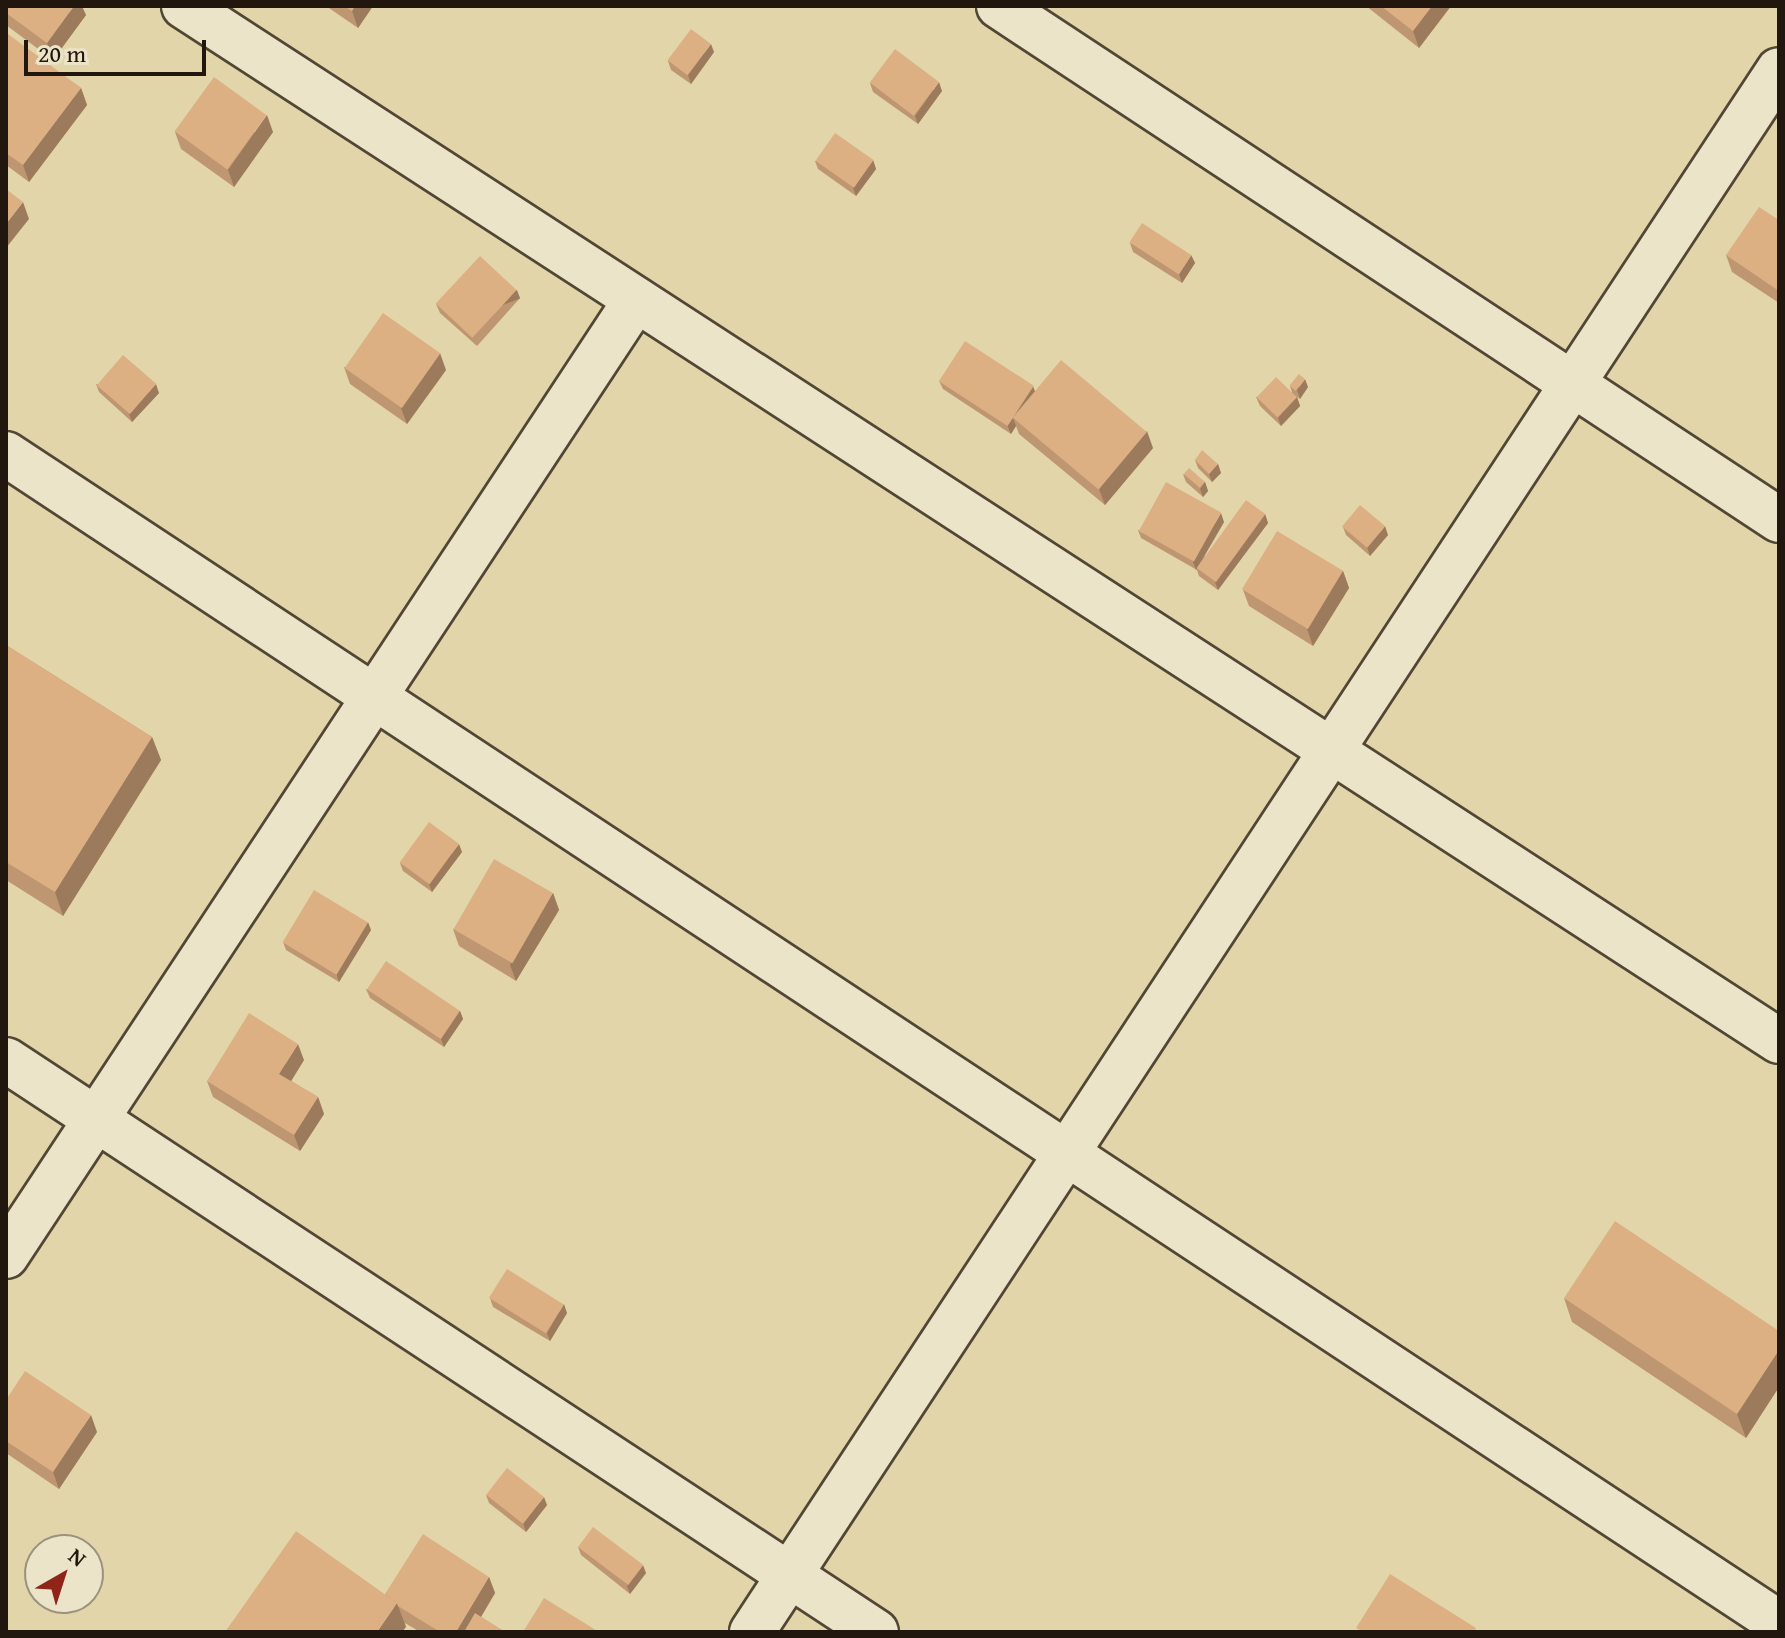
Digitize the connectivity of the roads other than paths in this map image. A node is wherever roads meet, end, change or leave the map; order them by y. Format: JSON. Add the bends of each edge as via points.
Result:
{"nodes":[{"id":1,"x":184,"y":6,"type":"edge"},
{"id":2,"x":999,"y":6,"type":"edge"},
{"id":3,"x":1779,"y":70,"type":"edge"},
{"id":4,"x":636,"y":300,"type":"junction"},
{"id":5,"x":1573,"y":384,"type":"junction"},
{"id":6,"x":6,"y":454,"type":"edge"},
{"id":7,"x":1779,"y":520,"type":"edge"},
{"id":8,"x":373,"y":696,"type":"junction"},
{"id":9,"x":1333,"y":752,"type":"junction"},
{"id":10,"x":1779,"y":1041,"type":"edge"},
{"id":11,"x":6,"y":1060,"type":"edge"},
{"id":12,"x":96,"y":1119,"type":"junction"},
{"id":13,"x":1067,"y":1154,"type":"junction"},
{"id":14,"x":6,"y":1256,"type":"edge"},
{"id":15,"x":790,"y":1575,"type":"junction"},
{"id":16,"x":1779,"y":1623,"type":"edge"},
{"id":17,"x":752,"y":1632,"type":"edge"},
{"id":18,"x":876,"y":1632,"type":"edge"}],
"edges":[{"from":1,"to":4,"type":"street"},
{"from":2,"to":5,"type":"street"},
{"from":3,"to":5,"type":"street"},
{"from":4,"to":8,"type":"street"},
{"from":4,"to":9,"type":"street"},
{"from":5,"to":7,"type":"street"},
{"from":5,"to":9,"type":"street"},
{"from":6,"to":8,"type":"street"},
{"from":8,"to":12,"type":"street"},
{"from":8,"to":13,"type":"street"},
{"from":9,"to":10,"type":"street"},
{"from":9,"to":13,"type":"street"},
{"from":11,"to":12,"type":"street"},
{"from":12,"to":14,"type":"street"},
{"from":12,"to":15,"type":"street"},
{"from":13,"to":15,"type":"street"},
{"from":13,"to":16,"type":"street"},
{"from":15,"to":17,"type":"street"},
{"from":15,"to":18,"type":"street"}]}
